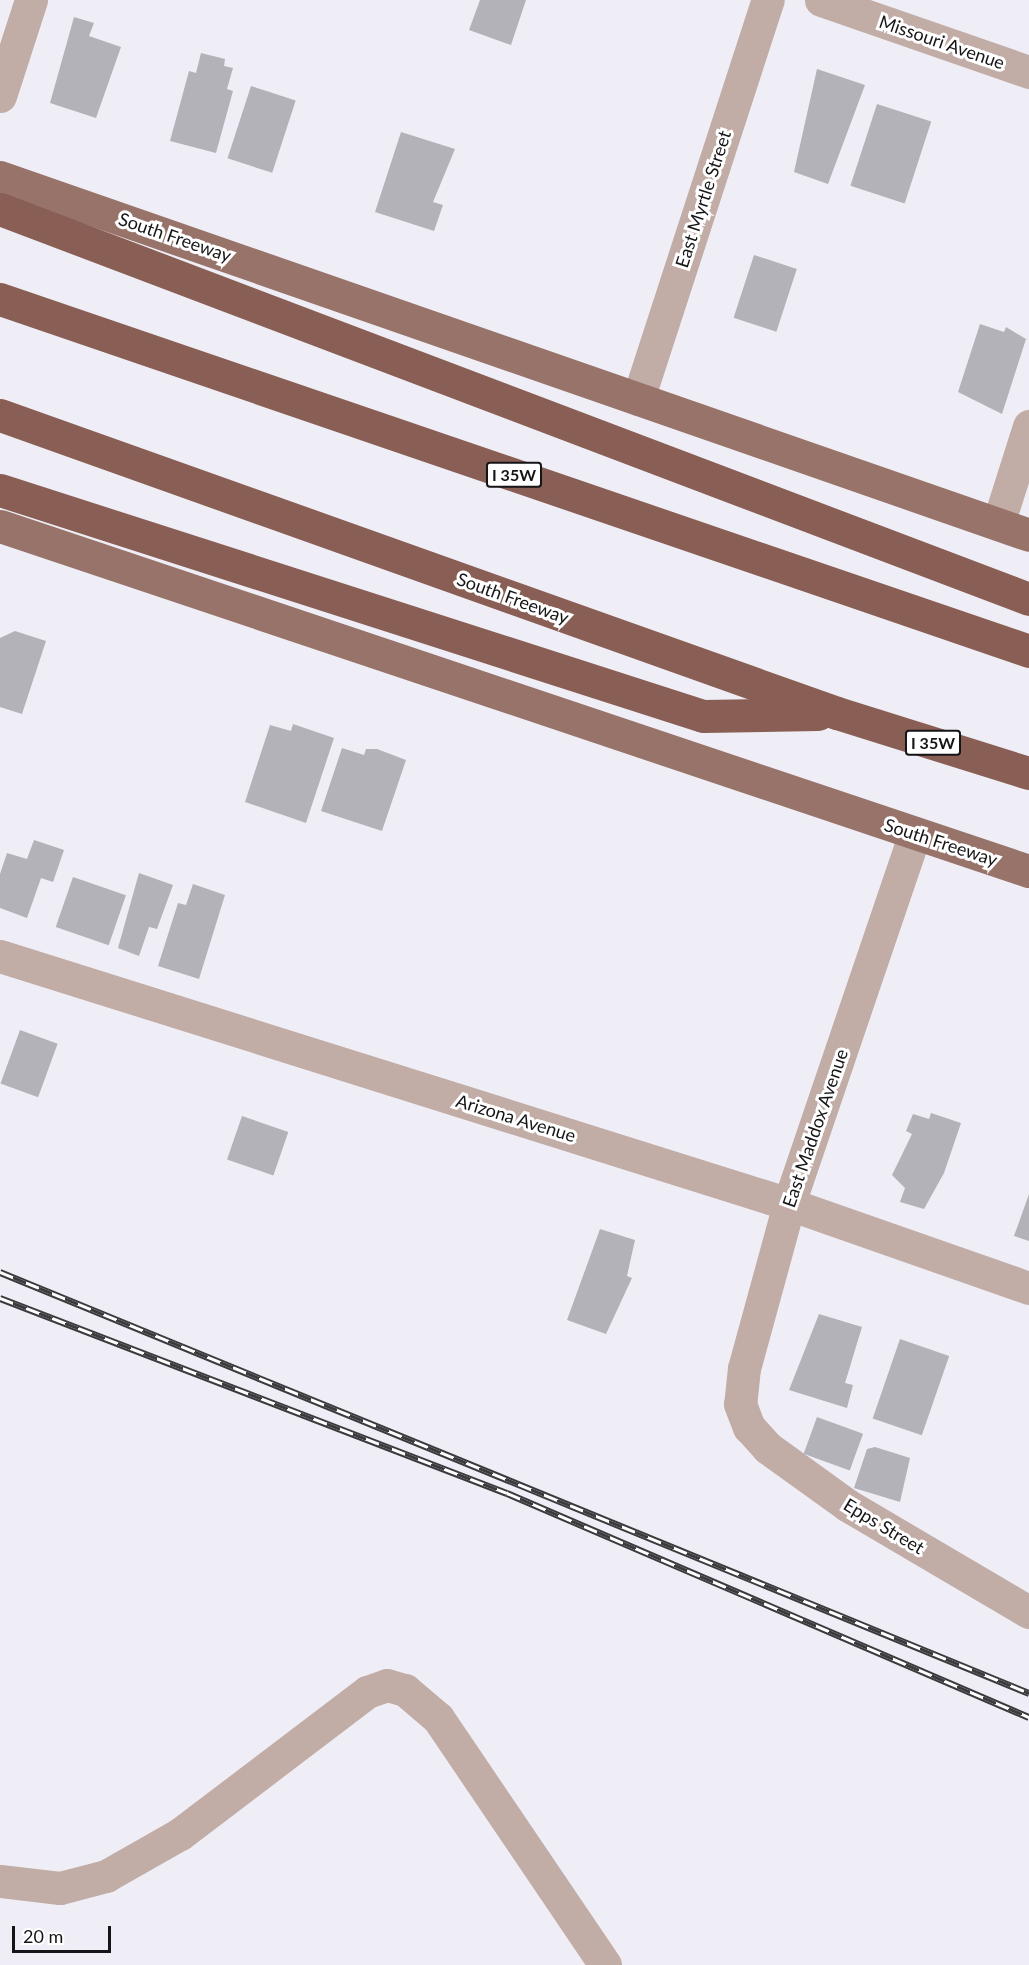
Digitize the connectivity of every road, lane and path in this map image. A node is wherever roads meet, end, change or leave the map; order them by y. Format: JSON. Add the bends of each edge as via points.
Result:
{"nodes":[{"id":1,"x":31,"y":0,"type":"edge"},
{"id":2,"x":768,"y":0,"type":"edge"},
{"id":3,"x":821,"y":0,"type":"edge"},
{"id":4,"x":1029,"y":72,"type":"edge"},
{"id":5,"x":0,"y":96,"type":"edge"},
{"id":6,"x":0,"y":177,"type":"edge"},
{"id":7,"x":0,"y":209,"type":"edge"},
{"id":8,"x":0,"y":299,"type":"edge"},
{"id":9,"x":638,"y":399,"type":"junction"},
{"id":10,"x":0,"y":415,"type":"edge"},
{"id":11,"x":1029,"y":426,"type":"edge"},
{"id":12,"x":0,"y":490,"type":"edge"},
{"id":13,"x":998,"y":524,"type":"junction"},
{"id":14,"x":0,"y":526,"type":"edge"},
{"id":15,"x":1029,"y":535,"type":"edge"},
{"id":16,"x":1029,"y":598,"type":"edge"},
{"id":17,"x":1029,"y":651,"type":"edge"},
{"id":18,"x":837,"y":713,"type":"junction"},
{"id":19,"x":1029,"y":773,"type":"edge"},
{"id":20,"x":915,"y":833,"type":"junction"},
{"id":21,"x":1029,"y":871,"type":"edge"},
{"id":22,"x":0,"y":956,"type":"edge"},
{"id":23,"x":789,"y":1204,"type":"junction"},
{"id":24,"x":1029,"y":1288,"type":"edge"},
{"id":25,"x":749,"y":1427,"type":"joint"},
{"id":26,"x":1029,"y":1612,"type":"edge"},
{"id":27,"x":0,"y":1881,"type":"edge"},
{"id":28,"x":605,"y":1965,"type":"edge"}],
"edges":[{"from":1,"to":5,"type":"street"},
{"from":2,"to":9,"type":"street","name":"East Myrtle Street"},
{"from":3,"to":4,"type":"street","name":"Missouri Avenue"},
{"from":6,"to":9,"type":"main road","name":"South Freeway"},
{"from":7,"to":16,"type":"highway"},
{"from":8,"to":17,"type":"highway","number":"I 35W"},
{"from":9,"to":13,"type":"main road","name":"South Freeway"},
{"from":10,"to":18,"type":"highway","name":"South Freeway","number":"I 35W"},
{"from":11,"to":13,"type":"street"},
{"from":12,"to":18,"type":"highway","via":[[703,716]]},
{"from":13,"to":15,"type":"main road","name":"South Freeway"},
{"from":14,"to":20,"type":"main road","name":"South Freeway"},
{"from":18,"to":19,"type":"highway","name":"South Freeway","number":"I 35W"},
{"from":20,"to":21,"type":"main road","name":"South Freeway"},
{"from":20,"to":23,"type":"street","name":"East Maddox Avenue"},
{"from":22,"to":23,"type":"street","name":"Arizona Avenue"},
{"from":23,"to":24,"type":"street","name":"Arizona Avenue"},
{"from":23,"to":25,"type":"street","name":"East Maddox Avenue","via":[[744,1368],[740,1404]]},
{"from":25,"to":26,"type":"street","name":"Epps Street","via":[[847,1505]]},
{"from":27,"to":28,"type":"street","via":[[60,1888],[105,1876],[180,1834],[367,1692],[387,1685],[405,1690],[438,1718]]}]}
